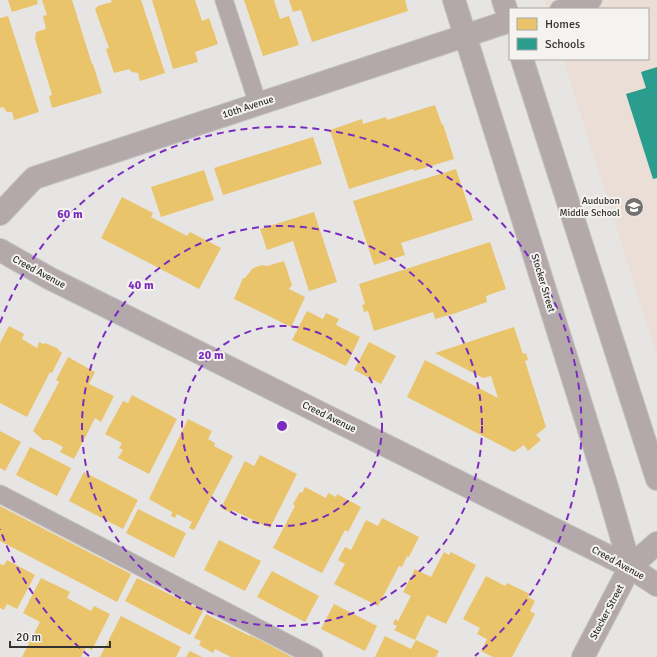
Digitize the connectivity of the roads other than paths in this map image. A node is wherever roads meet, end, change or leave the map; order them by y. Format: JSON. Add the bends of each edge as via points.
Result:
{"nodes":[{"id":1,"x":224,"y":0,"type":"edge"},
{"id":2,"x":454,"y":0,"type":"edge"},
{"id":3,"x":504,"y":0,"type":"edge"},
{"id":4,"x":593,"y":0,"type":"edge"},
{"id":5,"x":563,"y":8,"type":"edge"},
{"id":6,"x":509,"y":18,"type":"edge"},
{"id":7,"x":509,"y":21,"type":"edge"},
{"id":8,"x":466,"y":36,"type":"junction"},
{"id":9,"x":522,"y":60,"type":"edge"},
{"id":10,"x":258,"y":104,"type":"junction"},
{"id":11,"x":0,"y":214,"type":"edge"},
{"id":12,"x":0,"y":250,"type":"edge"},
{"id":13,"x":657,"y":479,"type":"edge"},
{"id":14,"x":0,"y":494,"type":"edge"},
{"id":15,"x":657,"y":542,"type":"edge"},
{"id":16,"x":630,"y":567,"type":"junction"},
{"id":17,"x":657,"y":585,"type":"edge"},
{"id":18,"x":314,"y":657,"type":"edge"},
{"id":19,"x":583,"y":657,"type":"edge"}],
"edges":[{"from":1,"to":10,"type":"lane"},
{"from":2,"to":8,"type":"street","name":"Stocker Street"},
{"from":3,"to":6,"type":"street"},
{"from":4,"to":5,"type":"lane"},
{"from":7,"to":8,"type":"street","name":"10th Avenue"},
{"from":8,"to":10,"type":"street","name":"10th Avenue"},
{"from":8,"to":16,"type":"street","name":"Stocker Street"},
{"from":9,"to":13,"type":"street"},
{"from":10,"to":11,"type":"street","name":"10th Avenue","via":[[34,178]]},
{"from":12,"to":16,"type":"street","name":"Creed Avenue","via":[[49,278]]},
{"from":14,"to":18,"type":"lane"},
{"from":15,"to":16,"type":"street","name":"Stocker Street"},
{"from":16,"to":17,"type":"street","name":"Creed Avenue"},
{"from":16,"to":19,"type":"street","name":"Stocker Street"}]}
